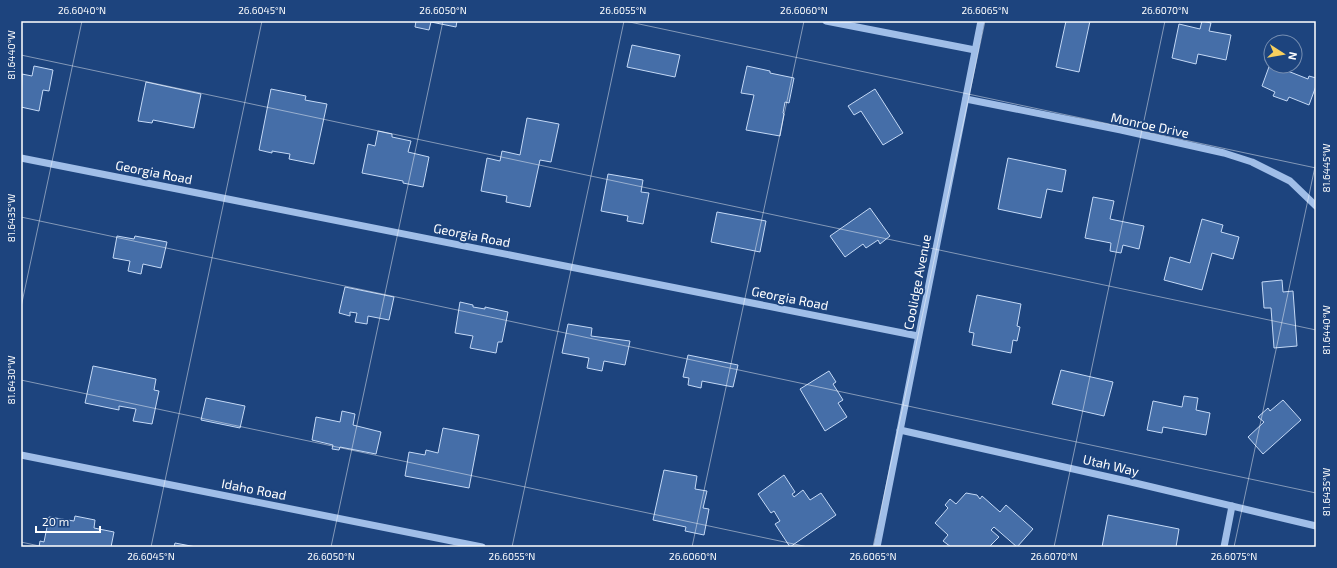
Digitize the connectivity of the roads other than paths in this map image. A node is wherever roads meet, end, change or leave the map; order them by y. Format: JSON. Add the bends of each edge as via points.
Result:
{"nodes":[{"id":1,"x":826,"y":21,"type":"edge"},
{"id":2,"x":981,"y":21,"type":"edge"},
{"id":3,"x":975,"y":50,"type":"junction"},
{"id":4,"x":966,"y":99,"type":"junction"},
{"id":5,"x":21,"y":158,"type":"edge"},
{"id":6,"x":1316,"y":206,"type":"edge"},
{"id":7,"x":918,"y":336,"type":"junction"},
{"id":8,"x":900,"y":430,"type":"junction"},
{"id":9,"x":21,"y":454,"type":"edge"},
{"id":10,"x":1232,"y":506,"type":"junction"},
{"id":11,"x":1316,"y":526,"type":"edge"},
{"id":12,"x":482,"y":547,"type":"edge"},
{"id":13,"x":877,"y":547,"type":"edge"},
{"id":14,"x":1224,"y":547,"type":"edge"}],
"edges":[{"from":1,"to":3,"type":"street"},
{"from":2,"to":3,"type":"street","name":"Coolidge Avenue"},
{"from":3,"to":4,"type":"street","name":"Coolidge Avenue"},
{"from":4,"to":6,"type":"street","name":"Monroe Drive","via":[[1224,153],[1252,162],[1290,181]]},
{"from":4,"to":7,"type":"street","name":"Coolidge Avenue"},
{"from":5,"to":7,"type":"street","name":"Georgia Road"},
{"from":7,"to":8,"type":"street","name":"Coolidge Avenue"},
{"from":8,"to":10,"type":"street","name":"Utah Way"},
{"from":8,"to":13,"type":"street","name":"Coolidge Avenue"},
{"from":9,"to":12,"type":"street","name":"Idaho Road"},
{"from":10,"to":11,"type":"street","name":"Utah Way"},
{"from":10,"to":14,"type":"street"}]}
